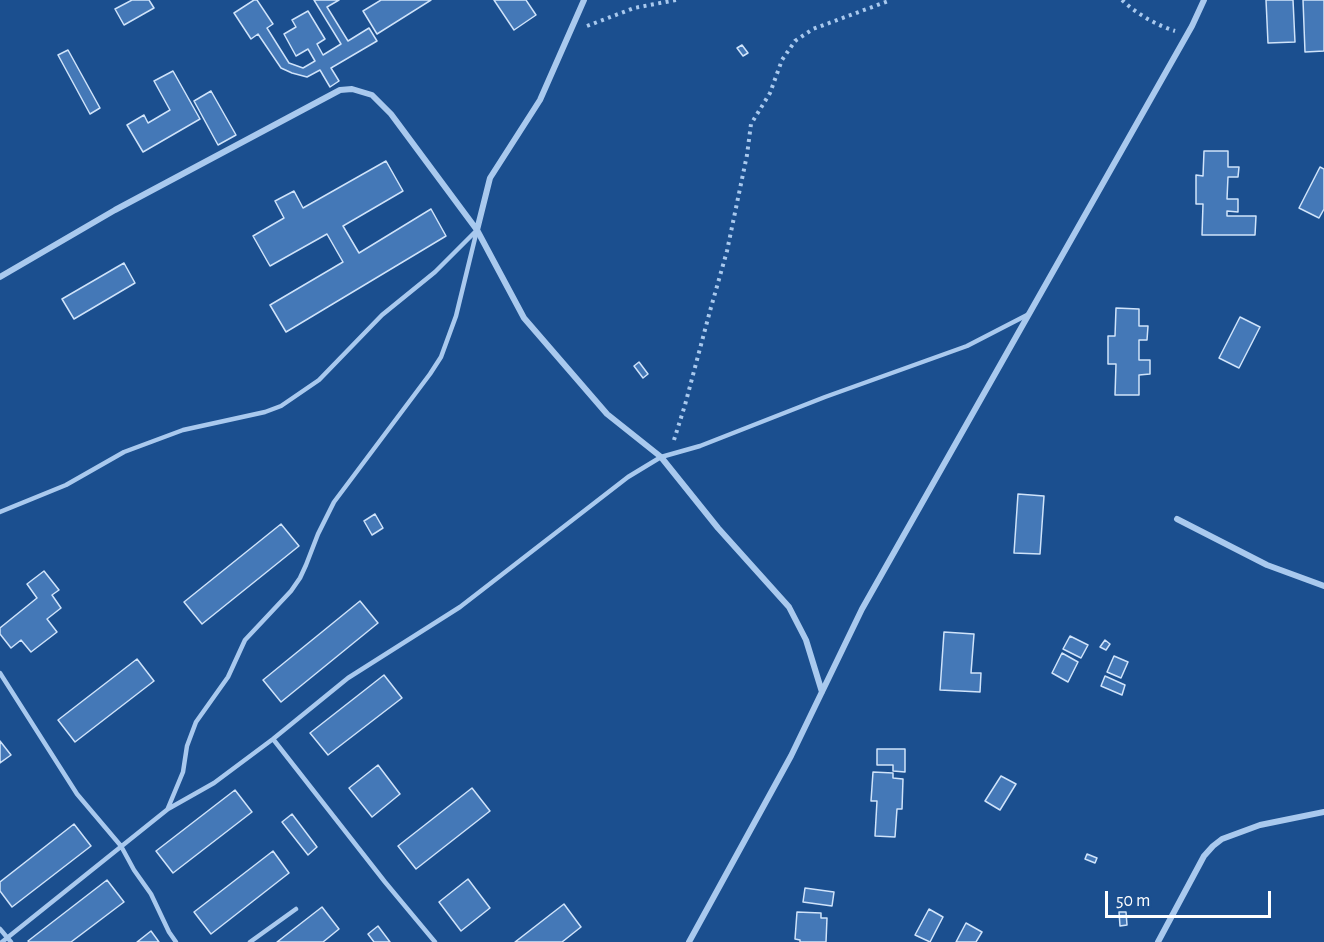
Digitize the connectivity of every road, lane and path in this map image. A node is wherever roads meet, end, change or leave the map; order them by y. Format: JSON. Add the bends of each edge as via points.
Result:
{"nodes":[{"id":1,"x":584,"y":0,"type":"edge"},
{"id":2,"x":676,"y":0,"type":"edge"},
{"id":3,"x":891,"y":0,"type":"edge"},
{"id":4,"x":1122,"y":0,"type":"edge"},
{"id":5,"x":1204,"y":0,"type":"edge"},
{"id":6,"x":570,"y":32,"type":"junction"},
{"id":7,"x":1187,"y":34,"type":"junction"},
{"id":8,"x":477,"y":230,"type":"junction"},
{"id":9,"x":0,"y":277,"type":"edge"},
{"id":10,"x":1029,"y":314,"type":"junction"},
{"id":11,"x":669,"y":455,"type":"junction"},
{"id":12,"x":661,"y":457,"type":"junction"},
{"id":13,"x":0,"y":512,"type":"edge"},
{"id":14,"x":1177,"y":519,"type":"dead end"},
{"id":15,"x":1324,"y":586,"type":"edge"},
{"id":16,"x":0,"y":673,"type":"edge"},
{"id":17,"x":822,"y":692,"type":"junction"},
{"id":18,"x":273,"y":739,"type":"junction"},
{"id":19,"x":168,"y":809,"type":"junction"},
{"id":20,"x":1324,"y":812,"type":"edge"},
{"id":21,"x":121,"y":846,"type":"junction"},
{"id":22,"x":296,"y":909,"type":"dead end"},
{"id":23,"x":0,"y":929,"type":"edge"},
{"id":24,"x":9,"y":940,"type":"edge"},
{"id":25,"x":2,"y":942,"type":"edge"},
{"id":26,"x":176,"y":942,"type":"edge"},
{"id":27,"x":250,"y":942,"type":"edge"},
{"id":28,"x":435,"y":942,"type":"edge"},
{"id":29,"x":689,"y":942,"type":"edge"},
{"id":30,"x":1158,"y":942,"type":"edge"}],
"edges":[{"from":1,"to":6,"type":"street"},
{"from":2,"to":6,"type":"path","via":[[634,8]]},
{"from":3,"to":11,"type":"path","via":[[813,29],[795,41],[782,60],[770,93],[751,124],[727,251]]},
{"from":4,"to":7,"type":"path","via":[[1161,26]]},
{"from":5,"to":7,"type":"street"},
{"from":6,"to":8,"type":"street","via":[[540,100],[490,178]]},
{"from":7,"to":10,"type":"street"},
{"from":8,"to":9,"type":"street","via":[[391,114],[372,95],[340,90],[115,210]]},
{"from":8,"to":12,"type":"street","via":[[524,318],[607,414]]},
{"from":8,"to":13,"type":"lane","via":[[435,272],[382,315],[319,380],[281,406],[183,430],[124,452],[66,485]]},
{"from":8,"to":19,"type":"lane","via":[[456,316],[441,357],[334,502],[291,591],[245,640],[228,677],[196,722]]},
{"from":10,"to":11,"type":"lane","via":[[967,346]]},
{"from":10,"to":17,"type":"street","via":[[862,609]]},
{"from":11,"to":12,"type":"lane"},
{"from":12,"to":17,"type":"street","via":[[789,607],[806,640]]},
{"from":12,"to":18,"type":"lane","via":[[603,495],[460,607],[348,678]]},
{"from":14,"to":15,"type":"street","via":[[1267,565]]},
{"from":16,"to":21,"type":"lane","via":[[77,794]]},
{"from":17,"to":29,"type":"street"},
{"from":18,"to":19,"type":"lane","via":[[214,783]]},
{"from":18,"to":28,"type":"lane"},
{"from":19,"to":21,"type":"lane"},
{"from":20,"to":30,"type":"street","via":[[1260,825],[1213,846]]},
{"from":21,"to":24,"type":"lane"},
{"from":21,"to":26,"type":"lane"},
{"from":22,"to":27,"type":"lane"},
{"from":23,"to":24,"type":"lane"},
{"from":24,"to":25,"type":"lane"}]}
